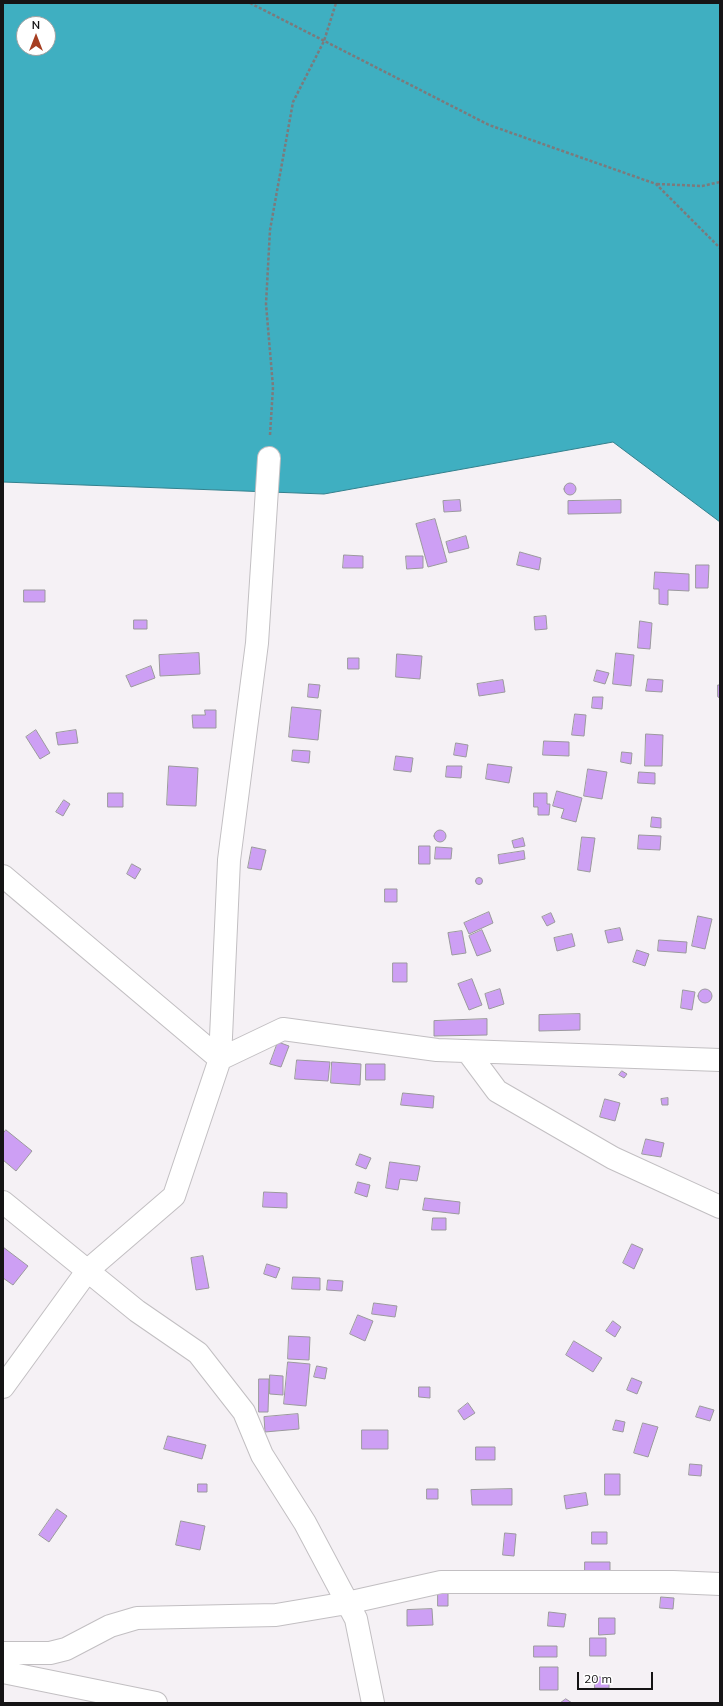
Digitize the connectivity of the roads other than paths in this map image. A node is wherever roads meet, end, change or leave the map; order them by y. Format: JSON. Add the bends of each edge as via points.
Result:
{"nodes":[{"id":1,"x":269,"y":458,"type":"road end"},
{"id":2,"x":3,"y":876,"type":"edge"},
{"id":3,"x":468,"y":1052,"type":"junction"},
{"id":4,"x":220,"y":1059,"type":"junction"},
{"id":5,"x":720,"y":1060,"type":"edge"},
{"id":6,"x":3,"y":1202,"type":"edge"},
{"id":7,"x":720,"y":1207,"type":"edge"},
{"id":8,"x":88,"y":1270,"type":"junction"},
{"id":9,"x":3,"y":1387,"type":"edge"},
{"id":10,"x":720,"y":1584,"type":"edge"},
{"id":11,"x":347,"y":1603,"type":"junction"},
{"id":12,"x":3,"y":1653,"type":"edge"},
{"id":13,"x":3,"y":1672,"type":"edge"},
{"id":14,"x":156,"y":1703,"type":"edge"},
{"id":15,"x":373,"y":1703,"type":"edge"}],
"edges":[{"from":1,"to":4,"type":"street","via":[[257,643],[229,860]]},
{"from":2,"to":4,"type":"street"},
{"from":3,"to":4,"type":"street","via":[[283,1029]]},
{"from":3,"to":5,"type":"street"},
{"from":3,"to":7,"type":"street","via":[[497,1091],[613,1158]]},
{"from":4,"to":8,"type":"street","via":[[174,1196]]},
{"from":6,"to":8,"type":"street"},
{"from":8,"to":9,"type":"street"},
{"from":8,"to":11,"type":"street","via":[[137,1311],[198,1353],[240,1406],[262,1455],[305,1523]]},
{"from":10,"to":11,"type":"street","via":[[441,1582]]},
{"from":11,"to":12,"type":"street","via":[[276,1615],[137,1618],[110,1626],[66,1650],[50,1653]]},
{"from":11,"to":15,"type":"street","via":[[356,1619]]},
{"from":13,"to":14,"type":"street"}]}
